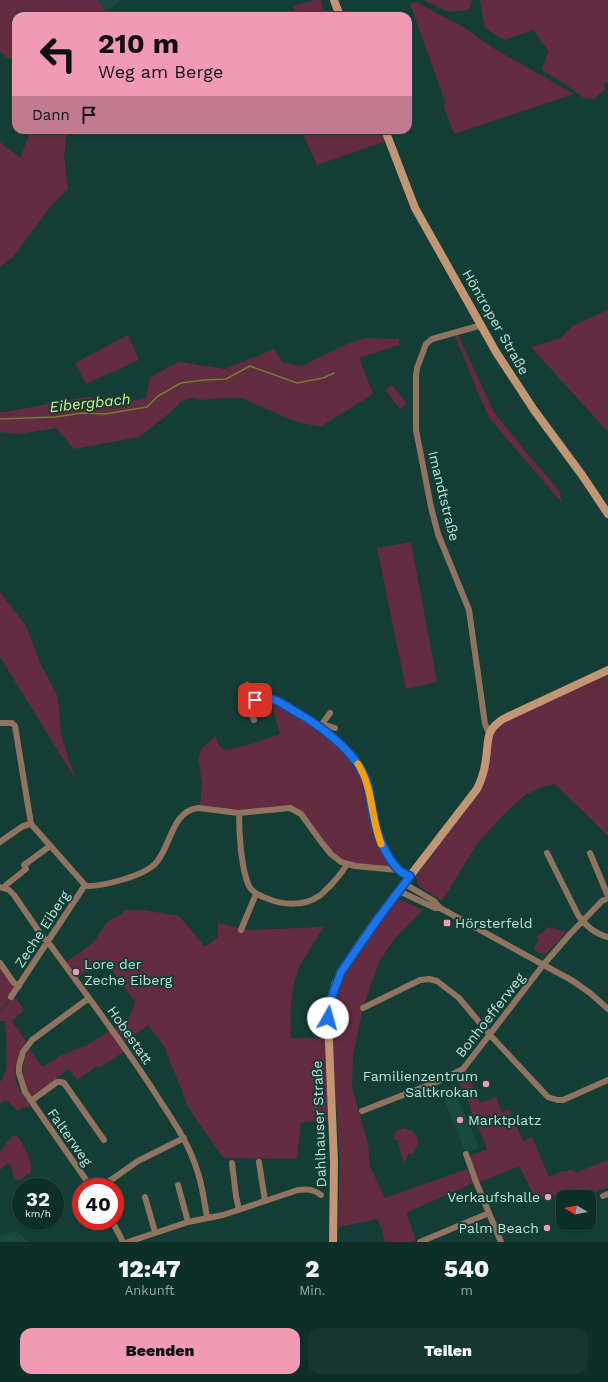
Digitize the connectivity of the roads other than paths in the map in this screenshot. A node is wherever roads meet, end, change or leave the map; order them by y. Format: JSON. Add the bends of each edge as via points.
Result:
{"nodes":[{"id":1,"x":334,"y":0,"type":"edge"},
{"id":2,"x":338,"y":12,"type":"edge"},
{"id":3,"x":387,"y":134,"type":"edge"},
{"id":4,"x":482,"y":325,"type":"junction"},
{"id":5,"x":608,"y":514,"type":"edge"},
{"id":6,"x":608,"y":670,"type":"edge"},
{"id":7,"x":247,"y":685,"type":"dead end"},
{"id":8,"x":258,"y":699,"type":"junction"},
{"id":9,"x":330,"y":713,"type":"dead end"},
{"id":10,"x":254,"y":720,"type":"dead end"},
{"id":11,"x":0,"y":723,"type":"edge"},
{"id":12,"x":319,"y":725,"type":"junction"},
{"id":13,"x":335,"y":728,"type":"dead end"},
{"id":14,"x":489,"y":733,"type":"junction"},
{"id":15,"x":239,"y":813,"type":"junction"},
{"id":16,"x":31,"y":824,"type":"junction"},
{"id":17,"x":0,"y":842,"type":"edge"},
{"id":18,"x":50,"y":846,"type":"junction"},
{"id":19,"x":548,"y":853,"type":"dead end"},
{"id":20,"x":590,"y":853,"type":"dead end"},
{"id":21,"x":347,"y":864,"type":"junction"},
{"id":22,"x":398,"y":870,"type":"junction"},
{"id":23,"x":410,"y":876,"type":"junction"},
{"id":24,"x":405,"y":884,"type":"junction"},
{"id":25,"x":85,"y":885,"type":"junction"},
{"id":26,"x":2,"y":887,"type":"edge"},
{"id":27,"x":399,"y":891,"type":"junction"},
{"id":28,"x":256,"y":894,"type":"junction"},
{"id":29,"x":608,"y":897,"type":"edge"},
{"id":30,"x":440,"y":908,"type":"junction"},
{"id":31,"x":582,"y":921,"type":"junction"},
{"id":32,"x":241,"y":930,"type":"dead end"},
{"id":33,"x":608,"y":937,"type":"edge"},
{"id":34,"x":47,"y":943,"type":"junction"},
{"id":35,"x":0,"y":963,"type":"edge"},
{"id":36,"x":544,"y":964,"type":"junction"},
{"id":37,"x":19,"y":986,"type":"junction"},
{"id":38,"x":11,"y":997,"type":"dead end"},
{"id":39,"x":89,"y":998,"type":"junction"},
{"id":40,"x":363,"y":1008,"type":"dead end"},
{"id":41,"x":608,"y":1009,"type":"edge"},
{"id":42,"x":490,"y":1035,"type":"junction"},
{"id":43,"x":608,"y":1080,"type":"edge"},
{"id":44,"x":31,"y":1101,"type":"junction"},
{"id":45,"x":362,"y":1111,"type":"dead end"},
{"id":46,"x":184,"y":1138,"type":"junction"},
{"id":47,"x":104,"y":1140,"type":"dead end"},
{"id":48,"x":466,"y":1154,"type":"dead end"},
{"id":49,"x":259,"y":1162,"type":"dead end"},
{"id":50,"x":232,"y":1163,"type":"dead end"},
{"id":51,"x":85,"y":1178,"type":"edge"},
{"id":52,"x":114,"y":1178,"type":"edge"},
{"id":53,"x":178,"y":1185,"type":"dead end"},
{"id":54,"x":321,"y":1195,"type":"dead end"},
{"id":55,"x":145,"y":1197,"type":"dead end"},
{"id":56,"x":265,"y":1202,"type":"junction"},
{"id":57,"x":239,"y":1210,"type":"junction"},
{"id":58,"x":489,"y":1213,"type":"junction"},
{"id":59,"x":208,"y":1218,"type":"junction"},
{"id":60,"x":188,"y":1222,"type":"junction"},
{"id":61,"x":117,"y":1230,"type":"edge"},
{"id":62,"x":155,"y":1232,"type":"junction"},
{"id":63,"x":123,"y":1242,"type":"edge"},
{"id":64,"x":128,"y":1242,"type":"edge"},
{"id":65,"x":333,"y":1242,"type":"edge"},
{"id":66,"x":420,"y":1242,"type":"edge"},
{"id":67,"x":501,"y":1242,"type":"edge"}],
"edges":[{"from":1,"to":2,"type":"street"},
{"from":3,"to":4,"type":"street","name":"Höntroper Straße","via":[[415,208]]},
{"from":4,"to":5,"type":"street","name":"Höntroper Straße","via":[[504,367]]},
{"from":4,"to":14,"type":"street","name":"Imandtstraße","via":[[432,339],[426,344],[417,368],[415,415],[438,534],[469,610],[485,724]]},
{"from":6,"to":14,"type":"street","via":[[504,719]]},
{"from":7,"to":8,"type":"street"},
{"from":8,"to":10,"type":"street","via":[[246,702]]},
{"from":8,"to":12,"type":"street","via":[[274,699]]},
{"from":9,"to":12,"type":"street"},
{"from":11,"to":16,"type":"street","via":[[12,722],[15,726]]},
{"from":12,"to":13,"type":"street"},
{"from":12,"to":22,"type":"street","via":[[364,775],[377,833]]},
{"from":14,"to":23,"type":"street","name":"Dahlhauser Straße","via":[[485,765],[477,788]]},
{"from":15,"to":21,"type":"street","via":[[284,808],[296,811],[331,854]]},
{"from":15,"to":25,"type":"street","via":[[191,809],[184,813],[160,856],[147,870],[120,880]]},
{"from":15,"to":28,"type":"street","via":[[241,853],[249,885]]},
{"from":16,"to":17,"type":"street","via":[[23,826]]},
{"from":16,"to":18,"type":"street"},
{"from":18,"to":25,"type":"street"},
{"from":18,"to":26,"type":"street","via":[[24,865],[26,869]]},
{"from":19,"to":31,"type":"street"},
{"from":20,"to":29,"type":"street"},
{"from":21,"to":22,"type":"street"},
{"from":21,"to":28,"type":"street","via":[[336,880],[319,896],[307,902],[284,904]]},
{"from":22,"to":23,"type":"street"},
{"from":23,"to":24,"type":"street","name":"Dahlhauser Straße"},
{"from":24,"to":27,"type":"street","name":"Dahlhauser Straße"},
{"from":24,"to":30,"type":"street","via":[[434,901]]},
{"from":25,"to":34,"type":"street","name":"Zeche Eiberg"},
{"from":26,"to":34,"type":"street","name":"Hobestatt","via":[[14,895]]},
{"from":27,"to":30,"type":"street"},
{"from":27,"to":65,"type":"street","name":"Dahlhauser Straße","via":[[341,972],[330,1002],[328,1035],[334,1163]]},
{"from":28,"to":32,"type":"street"},
{"from":29,"to":31,"type":"street","name":"Bonhoefferweg"},
{"from":30,"to":36,"type":"street"},
{"from":31,"to":33,"type":"street","via":[[596,933]]},
{"from":31,"to":36,"type":"street","name":"Bonhoefferweg"},
{"from":34,"to":37,"type":"street","name":"Zeche Eiberg"},
{"from":34,"to":39,"type":"street","name":"Hobestatt"},
{"from":35,"to":37,"type":"street","name":"Zeche Eiberg"},
{"from":36,"to":41,"type":"street","via":[[579,985]]},
{"from":36,"to":42,"type":"street","name":"Bonhoefferweg"},
{"from":37,"to":38,"type":"street","name":"Zeche Eiberg"},
{"from":39,"to":44,"type":"street","name":"Falterweg","via":[[35,1036],[26,1048],[19,1073]]},
{"from":39,"to":46,"type":"street","name":"Hobestatt","via":[[135,1061]]},
{"from":40,"to":42,"type":"street","via":[[420,980],[429,979],[437,981],[459,998]]},
{"from":42,"to":43,"type":"street","via":[[552,1099],[562,1100]]},
{"from":42,"to":45,"type":"street","name":"Bonhoefferweg","via":[[460,1071]]},
{"from":44,"to":47,"type":"street","name":"Falterweg","via":[[57,1082],[64,1083]]},
{"from":44,"to":51,"type":"street","name":"Falterweg"},
{"from":46,"to":52,"type":"street","via":[[138,1162]]},
{"from":46,"to":59,"type":"street","name":"Hobestatt","via":[[200,1179]]},
{"from":48,"to":58,"type":"street"},
{"from":49,"to":56,"type":"street"},
{"from":50,"to":57,"type":"street"},
{"from":53,"to":60,"type":"street"},
{"from":54,"to":56,"type":"street","via":[[313,1190],[298,1190]]},
{"from":55,"to":62,"type":"street"},
{"from":56,"to":57,"type":"street"},
{"from":57,"to":59,"type":"street"},
{"from":58,"to":66,"type":"street"},
{"from":58,"to":67,"type":"street"},
{"from":59,"to":60,"type":"street"},
{"from":60,"to":62,"type":"street"},
{"from":61,"to":63,"type":"street"},
{"from":62,"to":64,"type":"street"}]}
